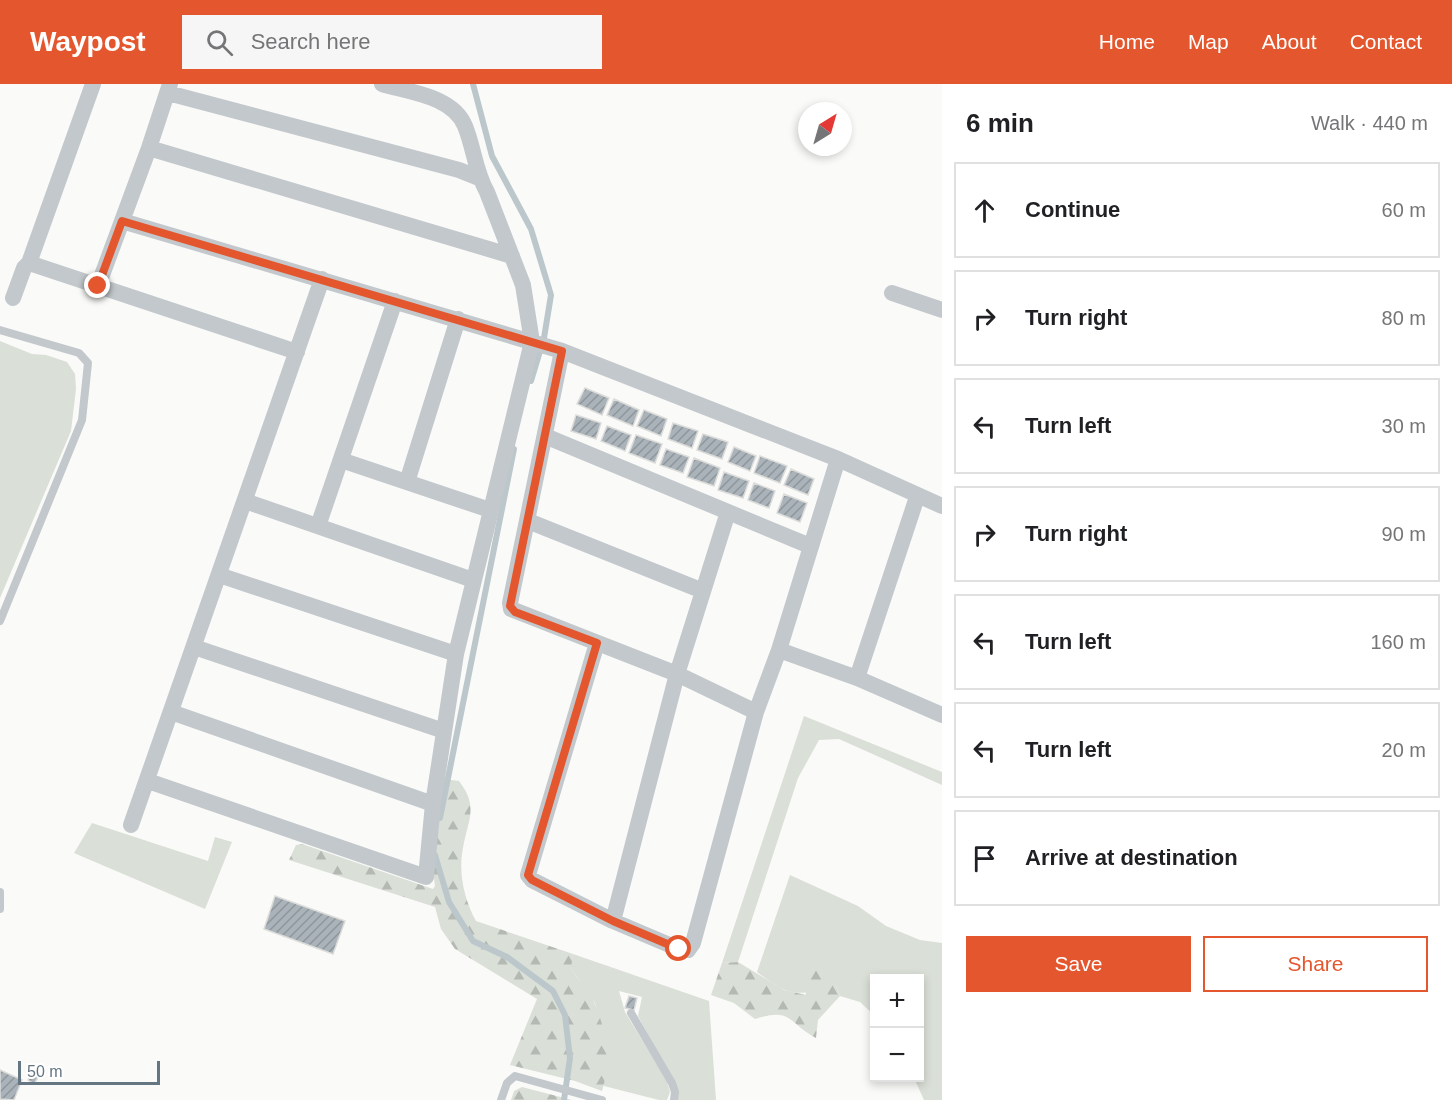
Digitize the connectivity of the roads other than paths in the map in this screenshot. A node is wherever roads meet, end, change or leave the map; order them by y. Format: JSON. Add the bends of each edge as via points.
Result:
{"nodes":[{"id":1,"x":93,"y":84,"type":"edge"},
{"id":2,"x":382,"y":84,"type":"edge"},
{"id":3,"x":169,"y":88,"type":"edge"},
{"id":4,"x":149,"y":148,"type":"junction"},
{"id":5,"x":478,"y":178,"type":"junction"},
{"id":6,"x":122,"y":221,"type":"junction"},
{"id":7,"x":512,"y":256,"type":"junction"},
{"id":8,"x":29,"y":263,"type":"junction"},
{"id":9,"x":322,"y":279,"type":"junction"},
{"id":10,"x":98,"y":286,"type":"junction"},
{"id":11,"x":892,"y":292,"type":"dead end"},
{"id":12,"x":13,"y":298,"type":"dead end"},
{"id":13,"x":395,"y":301,"type":"junction"},
{"id":14,"x":942,"y":310,"type":"edge"},
{"id":15,"x":458,"y":319,"type":"junction"},
{"id":16,"x":0,"y":330,"type":"edge"},
{"id":17,"x":535,"y":343,"type":"junction"},
{"id":18,"x":559,"y":350,"type":"junction"},
{"id":19,"x":297,"y":352,"type":"junction"},
{"id":20,"x":545,"y":436,"type":"junction"},
{"id":21,"x":838,"y":459,"type":"junction"},
{"id":22,"x":341,"y":460,"type":"junction"},
{"id":23,"x":407,"y":482,"type":"junction"},
{"id":24,"x":917,"y":496,"type":"junction"},
{"id":25,"x":245,"y":501,"type":"junction"},
{"id":26,"x":942,"y":506,"type":"edge"},
{"id":27,"x":490,"y":510,"type":"junction"},
{"id":28,"x":728,"y":512,"type":"junction"},
{"id":29,"x":528,"y":521,"type":"junction"},
{"id":30,"x":318,"y":526,"type":"junction"},
{"id":31,"x":810,"y":546,"type":"junction"},
{"id":32,"x":219,"y":575,"type":"junction"},
{"id":33,"x":473,"y":580,"type":"junction"},
{"id":34,"x":703,"y":591,"type":"junction"},
{"id":35,"x":0,"y":621,"type":"edge"},
{"id":36,"x":597,"y":643,"type":"junction"},
{"id":37,"x":194,"y":647,"type":"junction"},
{"id":38,"x":779,"y":650,"type":"junction"},
{"id":39,"x":456,"y":654,"type":"junction"},
{"id":40,"x":677,"y":674,"type":"junction"},
{"id":41,"x":857,"y":678,"type":"junction"},
{"id":42,"x":171,"y":712,"type":"junction"},
{"id":43,"x":756,"y":712,"type":"junction"},
{"id":44,"x":941,"y":712,"type":"edge"},
{"id":45,"x":444,"y":731,"type":"junction"},
{"id":46,"x":148,"y":781,"type":"junction"},
{"id":47,"x":433,"y":804,"type":"junction"},
{"id":48,"x":131,"y":825,"type":"dead end"},
{"id":49,"x":0,"y":892,"type":"edge"},
{"id":50,"x":0,"y":909,"type":"edge"},
{"id":51,"x":613,"y":921,"type":"junction"},
{"id":52,"x":632,"y":1013,"type":"dead end"},
{"id":53,"x":501,"y":1100,"type":"edge"},
{"id":54,"x":602,"y":1100,"type":"edge"},
{"id":55,"x":674,"y":1100,"type":"edge"}],
"edges":[{"from":1,"to":8,"type":"street"},
{"from":2,"to":5,"type":"street","via":[[455,109],[465,125]]},
{"from":3,"to":4,"type":"street"},
{"from":3,"to":5,"type":"street"},
{"from":4,"to":6,"type":"street"},
{"from":4,"to":7,"type":"street"},
{"from":5,"to":7,"type":"street"},
{"from":6,"to":9,"type":"street"},
{"from":6,"to":10,"type":"street"},
{"from":7,"to":17,"type":"street","via":[[523,285]]},
{"from":8,"to":10,"type":"street"},
{"from":8,"to":12,"type":"street"},
{"from":9,"to":13,"type":"street"},
{"from":9,"to":19,"type":"street"},
{"from":10,"to":19,"type":"street"},
{"from":11,"to":14,"type":"street"},
{"from":13,"to":15,"type":"street"},
{"from":13,"to":22,"type":"street"},
{"from":15,"to":17,"type":"street"},
{"from":15,"to":23,"type":"street"},
{"from":16,"to":35,"type":"lane","via":[[79,353],[88,363],[82,420]]},
{"from":17,"to":18,"type":"street"},
{"from":17,"to":27,"type":"street"},
{"from":18,"to":20,"type":"street"},
{"from":18,"to":21,"type":"street"},
{"from":19,"to":25,"type":"street"},
{"from":20,"to":28,"type":"street"},
{"from":20,"to":29,"type":"street"},
{"from":21,"to":24,"type":"street"},
{"from":21,"to":31,"type":"street"},
{"from":22,"to":23,"type":"street"},
{"from":22,"to":30,"type":"street"},
{"from":23,"to":27,"type":"street"},
{"from":24,"to":26,"type":"street"},
{"from":24,"to":41,"type":"street"},
{"from":25,"to":30,"type":"street"},
{"from":25,"to":32,"type":"street"},
{"from":27,"to":33,"type":"street"},
{"from":28,"to":31,"type":"street"},
{"from":28,"to":34,"type":"street"},
{"from":29,"to":34,"type":"street"},
{"from":29,"to":36,"type":"street","via":[[511,609]]},
{"from":30,"to":33,"type":"street"},
{"from":31,"to":38,"type":"street"},
{"from":32,"to":37,"type":"street"},
{"from":32,"to":39,"type":"street"},
{"from":33,"to":39,"type":"street"},
{"from":34,"to":40,"type":"street"},
{"from":36,"to":40,"type":"street"},
{"from":36,"to":51,"type":"street","via":[[527,872],[532,880]]},
{"from":37,"to":42,"type":"street"},
{"from":37,"to":45,"type":"street"},
{"from":38,"to":41,"type":"street"},
{"from":38,"to":43,"type":"street"},
{"from":39,"to":45,"type":"street"},
{"from":40,"to":43,"type":"street"},
{"from":40,"to":51,"type":"street"},
{"from":41,"to":44,"type":"street"},
{"from":42,"to":46,"type":"street"},
{"from":42,"to":47,"type":"street"},
{"from":43,"to":51,"type":"street","via":[[691,948],[679,949]]},
{"from":45,"to":47,"type":"street"},
{"from":46,"to":47,"type":"street","via":[[426,877]]},
{"from":46,"to":48,"type":"street"},
{"from":49,"to":50,"type":"lane"},
{"from":52,"to":55,"type":"lane","via":[[672,1083]]},
{"from":53,"to":54,"type":"lane","via":[[507,1083],[515,1076]]}]}
